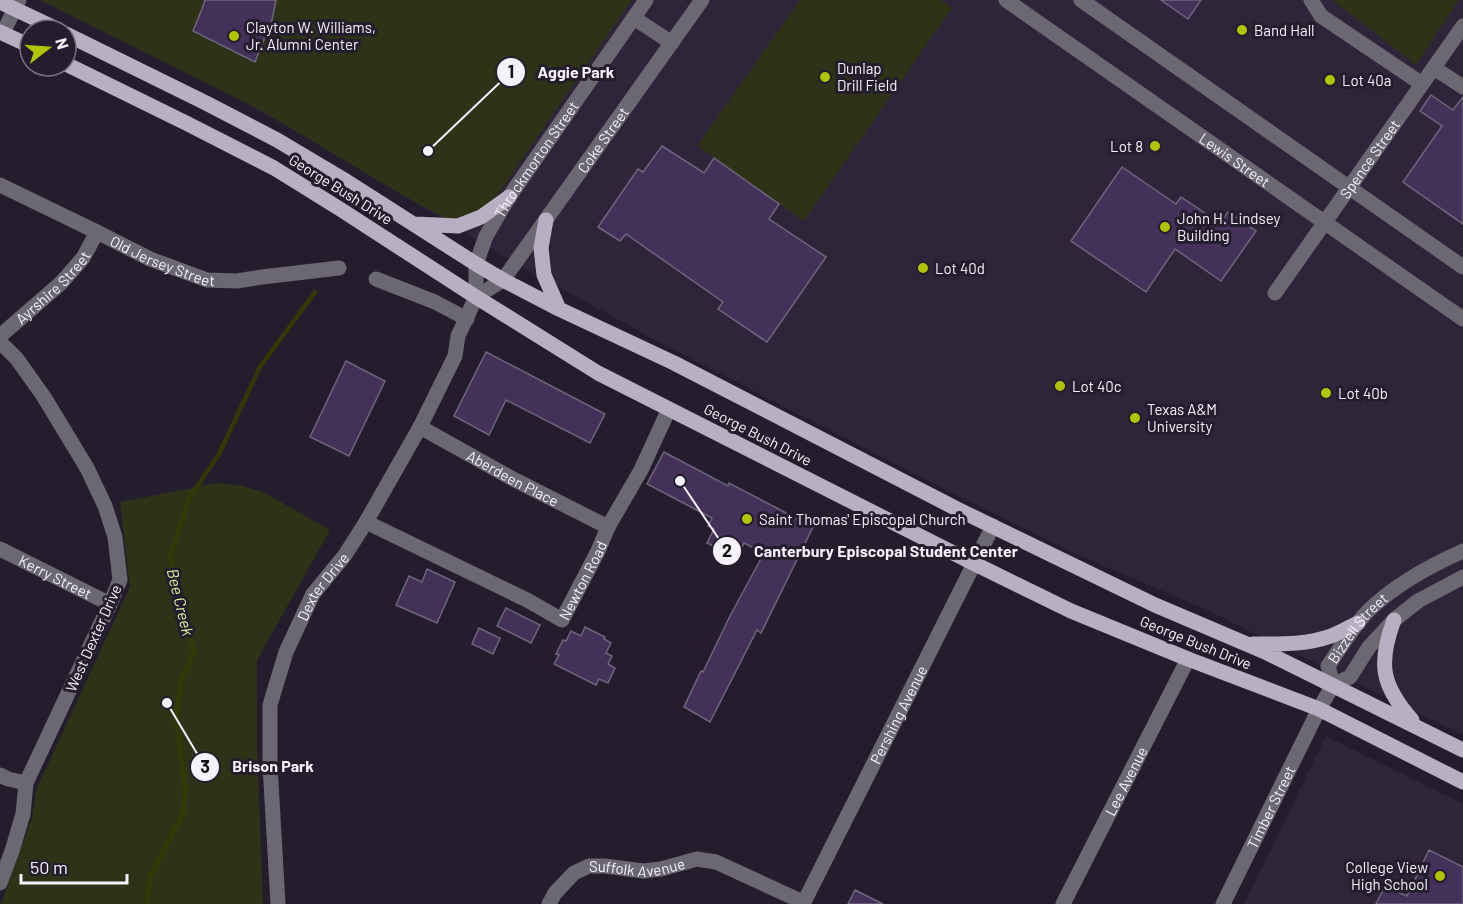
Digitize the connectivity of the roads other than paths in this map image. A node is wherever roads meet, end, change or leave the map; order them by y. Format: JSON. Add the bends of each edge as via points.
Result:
{"nodes":[{"id":1,"x":646,"y":0,"type":"edge"},
{"id":2,"x":702,"y":0,"type":"edge"},
{"id":3,"x":1006,"y":0,"type":"edge"},
{"id":4,"x":1081,"y":0,"type":"edge"},
{"id":5,"x":1311,"y":0,"type":"edge"},
{"id":6,"x":11,"y":4,"type":"edge"},
{"id":7,"x":37,"y":18,"type":"edge"},
{"id":8,"x":634,"y":18,"type":"junction"},
{"id":9,"x":1463,"y":26,"type":"edge"},
{"id":10,"x":2,"y":33,"type":"edge"},
{"id":11,"x":18,"y":40,"type":"edge"},
{"id":12,"x":78,"y":40,"type":"edge"},
{"id":13,"x":672,"y":43,"type":"junction"},
{"id":14,"x":1434,"y":68,"type":"junction"},
{"id":15,"x":78,"y":70,"type":"edge"},
{"id":16,"x":1422,"y":84,"type":"junction"},
{"id":17,"x":1463,"y":87,"type":"edge"},
{"id":18,"x":0,"y":185,"type":"edge"},
{"id":19,"x":1349,"y":188,"type":"junction"},
{"id":20,"x":509,"y":197,"type":"junction"},
{"id":21,"x":546,"y":220,"type":"junction"},
{"id":22,"x":1325,"y":223,"type":"junction"},
{"id":23,"x":413,"y":224,"type":"junction"},
{"id":24,"x":97,"y":231,"type":"junction"},
{"id":25,"x":476,"y":264,"type":"junction"},
{"id":26,"x":1463,"y":267,"type":"edge"},
{"id":27,"x":339,"y":268,"type":"dead end"},
{"id":28,"x":376,"y":279,"type":"dead end"},
{"id":29,"x":503,"y":280,"type":"junction"},
{"id":30,"x":1275,"y":293,"type":"dead end"},
{"id":31,"x":476,"y":297,"type":"junction"},
{"id":32,"x":559,"y":309,"type":"junction"},
{"id":33,"x":467,"y":319,"type":"junction"},
{"id":34,"x":1463,"y":319,"type":"edge"},
{"id":35,"x":0,"y":336,"type":"edge"},
{"id":36,"x":0,"y":342,"type":"edge"},
{"id":37,"x":669,"y":410,"type":"junction"},
{"id":38,"x":420,"y":427,"type":"junction"},
{"id":39,"x":366,"y":522,"type":"junction"},
{"id":40,"x":993,"y":526,"type":"junction"},
{"id":41,"x":608,"y":527,"type":"junction"},
{"id":42,"x":0,"y":549,"type":"edge"},
{"id":43,"x":1463,"y":551,"type":"edge"},
{"id":44,"x":973,"y":563,"type":"junction"},
{"id":45,"x":1463,"y":577,"type":"edge"},
{"id":46,"x":110,"y":604,"type":"junction"},
{"id":47,"x":1394,"y":620,"type":"junction"},
{"id":48,"x":1358,"y":623,"type":"junction"},
{"id":49,"x":1247,"y":644,"type":"junction"},
{"id":50,"x":1188,"y":659,"type":"junction"},
{"id":51,"x":1333,"y":685,"type":"junction"},
{"id":52,"x":1319,"y":709,"type":"junction"},
{"id":53,"x":1418,"y":727,"type":"junction"},
{"id":54,"x":1463,"y":750,"type":"edge"},
{"id":55,"x":0,"y":775,"type":"edge"},
{"id":56,"x":1463,"y":782,"type":"edge"},
{"id":57,"x":26,"y":783,"type":"junction"},
{"id":58,"x":0,"y":883,"type":"edge"},
{"id":59,"x":803,"y":903,"type":"edge"},
{"id":60,"x":278,"y":904,"type":"edge"},
{"id":61,"x":549,"y":904,"type":"edge"},
{"id":62,"x":1064,"y":904,"type":"edge"},
{"id":63,"x":1223,"y":904,"type":"edge"}],
"edges":[{"from":1,"to":8,"type":"street","name":"Throckmorton Street"},
{"from":2,"to":13,"type":"street","name":"Coke Street"},
{"from":3,"to":22,"type":"street","name":"Lewis Street"},
{"from":4,"to":19,"type":"street"},
{"from":5,"to":16,"type":"street","via":[[1321,16]]},
{"from":6,"to":7,"type":"main road"},
{"from":6,"to":10,"type":"street"},
{"from":8,"to":13,"type":"street"},
{"from":8,"to":20,"type":"street","name":"Throckmorton Street"},
{"from":9,"to":14,"type":"street","name":"Spence Street"},
{"from":10,"to":11,"type":"main road"},
{"from":12,"to":23,"type":"main road","name":"George Bush Drive","via":[[277,140]]},
{"from":13,"to":21,"type":"street","name":"Coke Street"},
{"from":14,"to":16,"type":"street","name":"Spence Street"},
{"from":14,"to":17,"type":"street"},
{"from":15,"to":31,"type":"main road","name":"George Bush Drive","via":[[274,168]]},
{"from":16,"to":19,"type":"street","name":"Spence Street"},
{"from":18,"to":24,"type":"street","name":"Old Jersey Street"},
{"from":19,"to":22,"type":"street","name":"Spence Street"},
{"from":19,"to":26,"type":"street"},
{"from":20,"to":23,"type":"main road","via":[[482,217],[458,226]]},
{"from":20,"to":25,"type":"street","name":"Throckmorton Street","via":[[486,236]]},
{"from":21,"to":29,"type":"street","name":"Coke Street"},
{"from":21,"to":32,"type":"main road","via":[[544,275]]},
{"from":22,"to":30,"type":"street","name":"Spence Street"},
{"from":22,"to":34,"type":"street","name":"Lewis Street"},
{"from":23,"to":25,"type":"main road","name":"George Bush Drive"},
{"from":24,"to":27,"type":"street","name":"Old Jersey Street","via":[[150,259],[207,280],[237,281]]},
{"from":24,"to":35,"type":"street","name":"Ayrshire Street","via":[[83,258],[61,283]]},
{"from":25,"to":29,"type":"main road","name":"George Bush Drive"},
{"from":25,"to":31,"type":"street","name":"Throckmorton Street"},
{"from":28,"to":33,"type":"street"},
{"from":29,"to":31,"type":"street"},
{"from":29,"to":32,"type":"main road","name":"George Bush Drive"},
{"from":31,"to":33,"type":"street","name":"Dexter Drive"},
{"from":31,"to":37,"type":"main road","name":"George Bush Drive","via":[[598,373]]},
{"from":32,"to":40,"type":"main road","name":"George Bush Drive","via":[[674,363]]},
{"from":33,"to":38,"type":"street","name":"Dexter Drive","via":[[458,336],[455,356]]},
{"from":36,"to":46,"type":"street","name":"West Dexter Drive","via":[[44,397],[105,506],[115,537],[120,580]]},
{"from":37,"to":41,"type":"street","name":"Newton Road"},
{"from":37,"to":44,"type":"main road","name":"George Bush Drive"},
{"from":38,"to":39,"type":"street","name":"Dexter Drive"},
{"from":38,"to":41,"type":"street","name":"Aberdeen Place"},
{"from":39,"to":41,"type":"street","name":"Newton Road","via":[[562,620]]},
{"from":39,"to":60,"type":"street","name":"Dexter Drive","via":[[313,594],[286,652],[270,705]]},
{"from":40,"to":44,"type":"street","name":"Pershing Avenue"},
{"from":40,"to":49,"type":"main road","name":"George Bush Drive","via":[[1155,605]]},
{"from":42,"to":46,"type":"street","name":"Kerry Street"},
{"from":43,"to":48,"type":"street","name":"Bizzell Street","via":[[1411,578]]},
{"from":44,"to":50,"type":"main road","name":"George Bush Drive","via":[[1071,611]]},
{"from":44,"to":59,"type":"street","name":"Pershing Avenue"},
{"from":45,"to":47,"type":"street","name":"Bizzell Street","via":[[1418,601]]},
{"from":46,"to":57,"type":"street","name":"West Dexter Drive"},
{"from":47,"to":51,"type":"street","name":"Bizzell Street","via":[[1369,647],[1350,677]]},
{"from":47,"to":53,"type":"main road","via":[[1384,657],[1386,679],[1397,703]]},
{"from":48,"to":49,"type":"main road","via":[[1309,641]]},
{"from":48,"to":51,"type":"street","name":"Bizzell Street","via":[[1328,666]]},
{"from":49,"to":51,"type":"main road","name":"George Bush Drive"},
{"from":50,"to":52,"type":"main road","name":"George Bush Drive"},
{"from":50,"to":62,"type":"street","name":"Lee Avenue"},
{"from":51,"to":52,"type":"street","name":"Timber Street"},
{"from":51,"to":53,"type":"main road","name":"George Bush Drive"},
{"from":52,"to":56,"type":"main road","name":"George Bush Drive"},
{"from":52,"to":63,"type":"street","name":"Timber Street"},
{"from":53,"to":54,"type":"main road","name":"George Bush Drive"},
{"from":55,"to":57,"type":"street"},
{"from":57,"to":58,"type":"street","name":"West Dexter Drive","via":[[22,814]]},
{"from":59,"to":61,"type":"street","name":"Suffolk Avenue","via":[[716,862],[697,859],[643,871],[589,866],[574,873]]}]}
